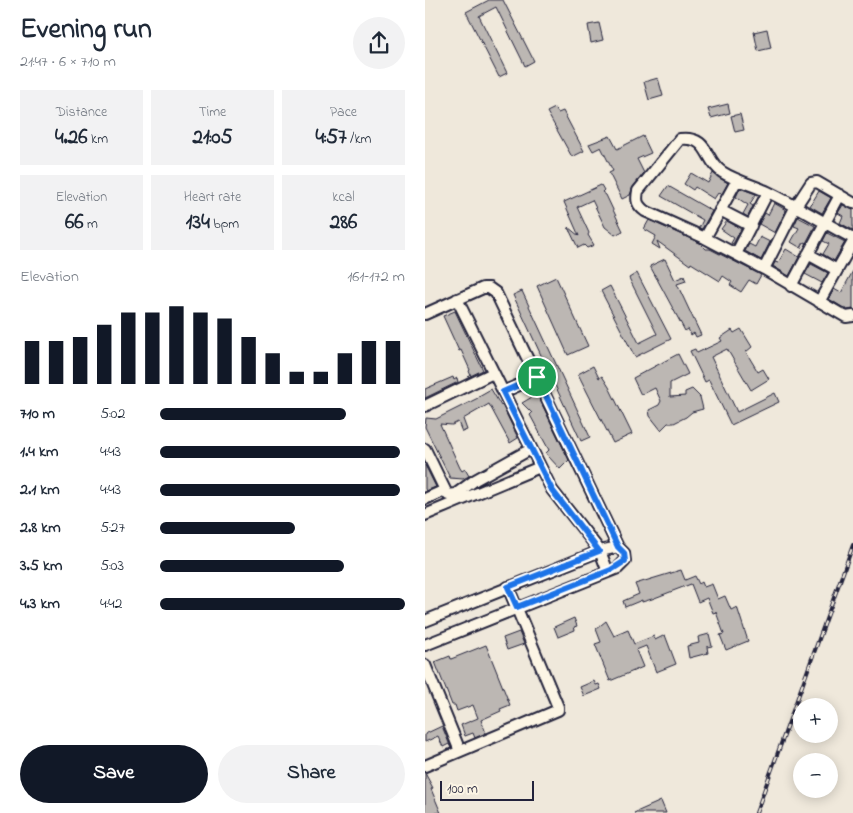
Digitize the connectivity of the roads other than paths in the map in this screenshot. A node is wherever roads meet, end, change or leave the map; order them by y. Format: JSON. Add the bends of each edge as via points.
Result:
{"nodes":[{"id":1,"x":737,"y":180,"type":"junction"},
{"id":2,"x":768,"y":192,"type":"junction"},
{"id":3,"x":840,"y":195,"type":"junction"},
{"id":4,"x":853,"y":203,"type":"edge"},
{"id":5,"x":796,"y":206,"type":"junction"},
{"id":6,"x":720,"y":210,"type":"junction"},
{"id":7,"x":825,"y":224,"type":"junction"},
{"id":8,"x":751,"y":226,"type":"junction"},
{"id":9,"x":705,"y":238,"type":"junction"},
{"id":10,"x":853,"y":238,"type":"edge"},
{"id":11,"x":853,"y":242,"type":"edge"},
{"id":12,"x":736,"y":254,"type":"junction"},
{"id":13,"x":808,"y":254,"type":"junction"},
{"id":14,"x":763,"y":269,"type":"junction"},
{"id":15,"x":837,"y":270,"type":"junction"},
{"id":16,"x":791,"y":286,"type":"junction"},
{"id":17,"x":457,"y":299,"type":"junction"},
{"id":18,"x":819,"y":302,"type":"junction"},
{"id":19,"x":425,"y":314,"type":"edge"},
{"id":20,"x":853,"y":316,"type":"edge"},
{"id":21,"x":493,"y":373,"type":"junction"},
{"id":22,"x":537,"y":377,"type":"junction"},
{"id":23,"x":503,"y":392,"type":"junction"},
{"id":24,"x":425,"y":406,"type":"edge"},
{"id":25,"x":425,"y":449,"type":"edge"},
{"id":26,"x":531,"y":449,"type":"junction"},
{"id":27,"x":540,"y":467,"type":"junction"},
{"id":28,"x":445,"y":490,"type":"junction"},
{"id":29,"x":425,"y":499,"type":"edge"},
{"id":30,"x":425,"y":515,"type":"edge"},
{"id":31,"x":618,"y":547,"type":"junction"},
{"id":32,"x":599,"y":551,"type":"junction"},
{"id":33,"x":608,"y":572,"type":"junction"},
{"id":34,"x":508,"y":587,"type":"junction"},
{"id":35,"x":517,"y":607,"type":"junction"},
{"id":36,"x":425,"y":621,"type":"edge"},
{"id":37,"x":425,"y":645,"type":"edge"},
{"id":38,"x":425,"y":664,"type":"edge"},
{"id":39,"x":460,"y":751,"type":"junction"},
{"id":40,"x":425,"y":766,"type":"edge"}],
"edges":[{"from":1,"to":2,"type":"street"},
{"from":1,"to":6,"type":"street"},
{"from":1,"to":9,"type":"street","via":[[715,167],[707,149],[699,142],[680,138],[638,191],[639,206],[645,211]]},
{"from":2,"to":5,"type":"street"},
{"from":2,"to":8,"type":"street"},
{"from":3,"to":4,"type":"street"},
{"from":3,"to":5,"type":"street","via":[[814,182]]},
{"from":3,"to":7,"type":"street"},
{"from":5,"to":7,"type":"street"},
{"from":5,"to":14,"type":"street"},
{"from":6,"to":8,"type":"street"},
{"from":6,"to":9,"type":"street"},
{"from":7,"to":10,"type":"street"},
{"from":7,"to":13,"type":"street"},
{"from":8,"to":12,"type":"street"},
{"from":9,"to":12,"type":"street"},
{"from":11,"to":15,"type":"street"},
{"from":12,"to":14,"type":"street"},
{"from":13,"to":15,"type":"street"},
{"from":13,"to":16,"type":"street"},
{"from":14,"to":16,"type":"street"},
{"from":15,"to":18,"type":"street"},
{"from":16,"to":18,"type":"street"},
{"from":17,"to":19,"type":"street"},
{"from":17,"to":21,"type":"street"},
{"from":17,"to":22,"type":"street","via":[[483,288],[492,289]]},
{"from":18,"to":20,"type":"street","via":[[846,317]]},
{"from":21,"to":23,"type":"street"},
{"from":21,"to":24,"type":"street"},
{"from":22,"to":23,"type":"street"},
{"from":22,"to":31,"type":"street"},
{"from":23,"to":26,"type":"street"},
{"from":25,"to":28,"type":"street"},
{"from":26,"to":27,"type":"street"},
{"from":26,"to":28,"type":"street","via":[[456,494],[448,495]]},
{"from":27,"to":30,"type":"street"},
{"from":27,"to":32,"type":"street","via":[[552,490]]},
{"from":28,"to":29,"type":"street"},
{"from":31,"to":32,"type":"street"},
{"from":31,"to":33,"type":"street","via":[[624,553],[625,561]]},
{"from":32,"to":33,"type":"street"},
{"from":32,"to":34,"type":"street"},
{"from":33,"to":35,"type":"street"},
{"from":34,"to":35,"type":"street"},
{"from":34,"to":36,"type":"street"},
{"from":35,"to":37,"type":"street"},
{"from":35,"to":39,"type":"street","via":[[558,710]]},
{"from":38,"to":39,"type":"street"},
{"from":39,"to":40,"type":"street"}]}
